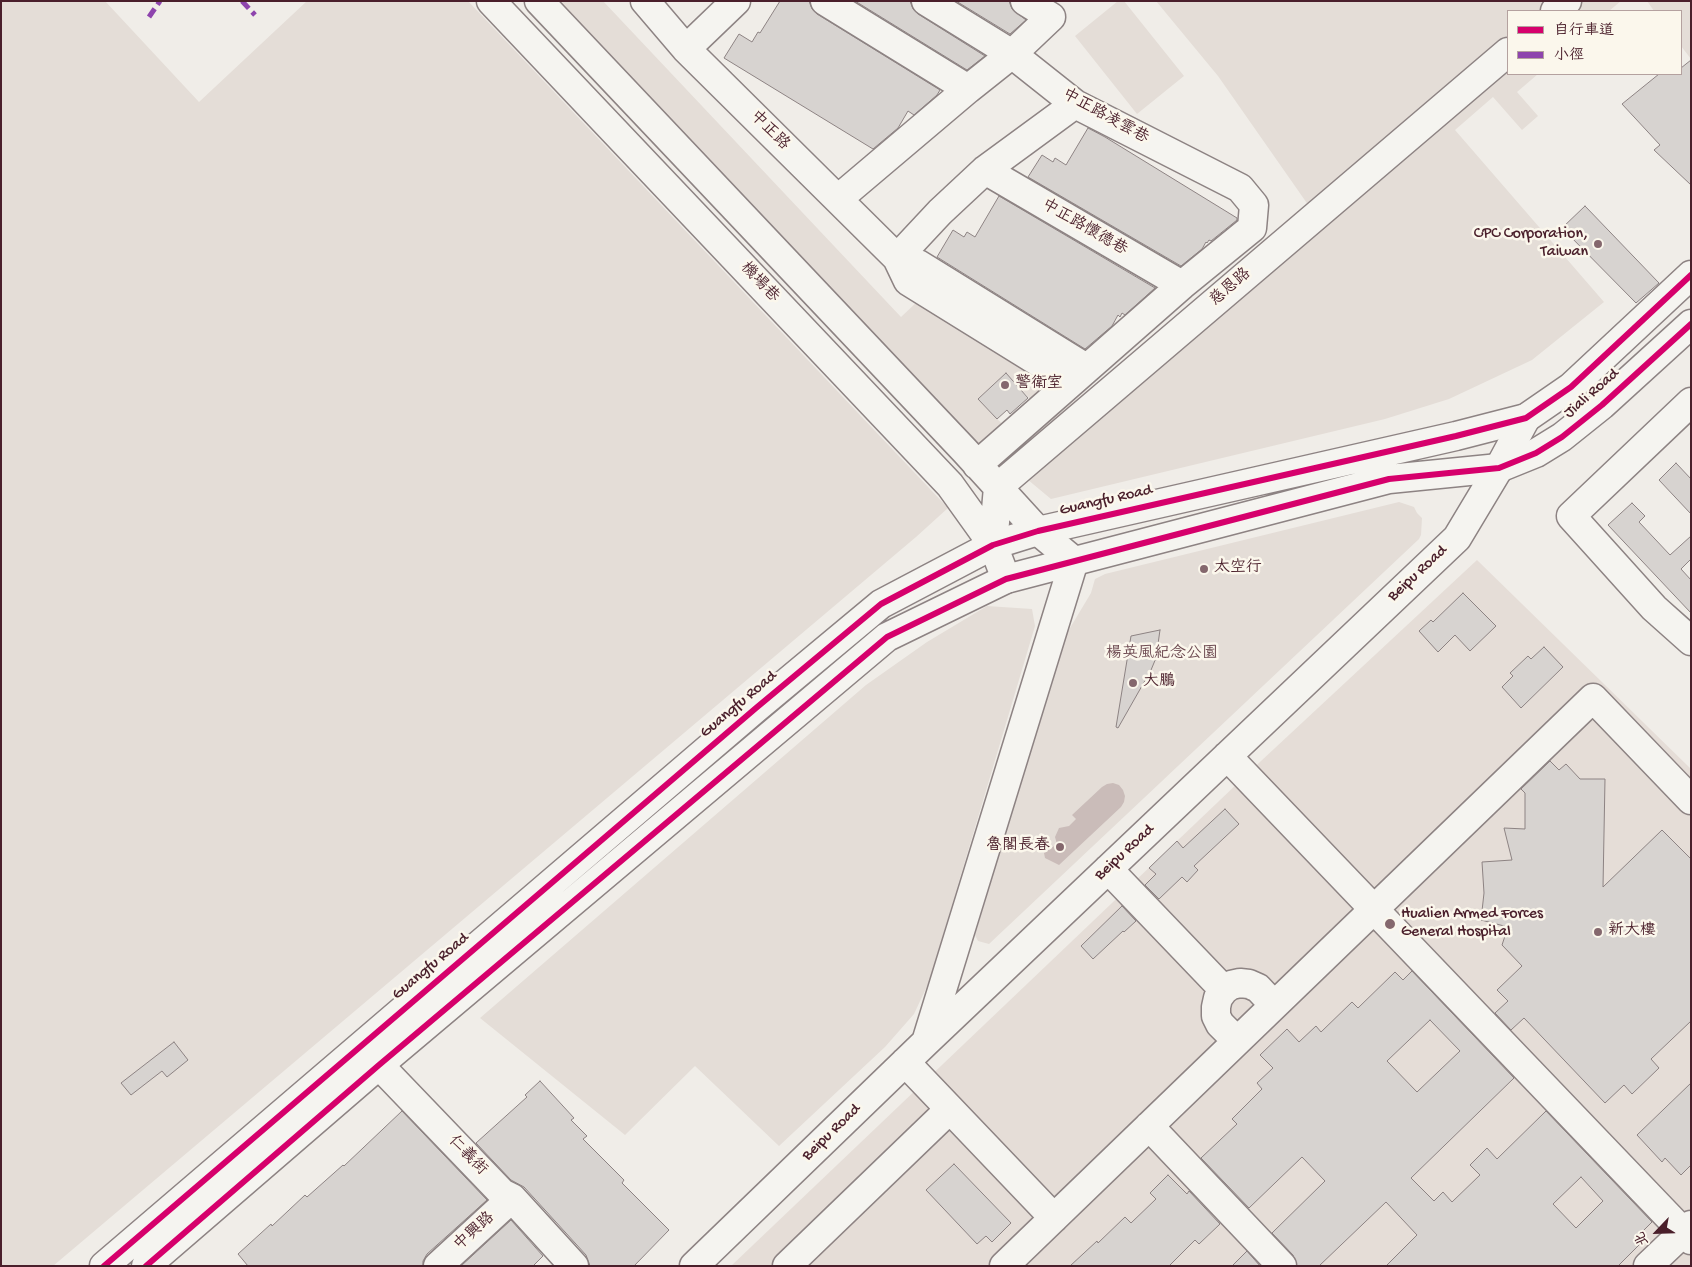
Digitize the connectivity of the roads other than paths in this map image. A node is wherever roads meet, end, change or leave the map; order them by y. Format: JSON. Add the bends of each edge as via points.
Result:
{"nodes":[{"id":1,"x":492,"y":1,"type":"edge"},
{"id":2,"x":538,"y":1,"type":"edge"},
{"id":3,"x":645,"y":1,"type":"edge"},
{"id":4,"x":736,"y":1,"type":"edge"},
{"id":5,"x":825,"y":1,"type":"edge"},
{"id":6,"x":926,"y":1,"type":"edge"},
{"id":7,"x":1025,"y":1,"type":"edge"},
{"id":8,"x":1567,"y":1,"type":"edge"},
{"id":9,"x":1557,"y":10,"type":"edge"},
{"id":10,"x":686,"y":49,"type":"junction"},
{"id":11,"x":1507,"y":53,"type":"edge"},
{"id":12,"x":1012,"y":54,"type":"junction"},
{"id":13,"x":968,"y":89,"type":"junction"},
{"id":14,"x":1075,"y":104,"type":"junction"},
{"id":15,"x":985,"y":170,"type":"junction"},
{"id":16,"x":838,"y":199,"type":"junction"},
{"id":17,"x":897,"y":258,"type":"junction"},
{"id":18,"x":1691,"y":275,"type":"edge"},
{"id":19,"x":1182,"y":285,"type":"junction"},
{"id":20,"x":1691,"y":324,"type":"edge"},
{"id":21,"x":1078,"y":375,"type":"junction"},
{"id":22,"x":896,"y":378,"type":"junction"},
{"id":23,"x":872,"y":402,"type":"junction"},
{"id":24,"x":1691,"y":402,"type":"edge"},
{"id":25,"x":1526,"y":418,"type":"junction"},
{"id":26,"x":977,"y":465,"type":"junction"},
{"id":27,"x":1500,"y":468,"type":"junction"},
{"id":28,"x":998,"y":487,"type":"junction"},
{"id":29,"x":1038,"y":530,"type":"junction"},
{"id":30,"x":993,"y":545,"type":"junction"},
{"id":31,"x":1074,"y":561,"type":"junction"},
{"id":32,"x":1006,"y":579,"type":"junction"},
{"id":33,"x":1691,"y":641,"type":"edge"},
{"id":34,"x":1227,"y":756,"type":"junction"},
{"id":35,"x":1691,"y":800,"type":"edge"},
{"id":36,"x":1108,"y":869,"type":"junction"},
{"id":37,"x":1374,"y":909,"type":"junction"},
{"id":38,"x":1224,"y":990,"type":"junction"},
{"id":39,"x":1274,"y":1005,"type":"junction"},
{"id":40,"x":1237,"y":1041,"type":"junction"},
{"id":41,"x":926,"y":1042,"type":"junction"},
{"id":42,"x":362,"y":1045,"type":"junction"},
{"id":43,"x":905,"y":1062,"type":"junction"},
{"id":44,"x":379,"y":1065,"type":"junction"},
{"id":45,"x":950,"y":1109,"type":"junction"},
{"id":46,"x":1149,"y":1126,"type":"junction"},
{"id":47,"x":512,"y":1198,"type":"junction"},
{"id":48,"x":1054,"y":1218,"type":"junction"},
{"id":49,"x":1688,"y":1232,"type":"edge"},
{"id":50,"x":104,"y":1266,"type":"edge"},
{"id":51,"x":146,"y":1266,"type":"edge"},
{"id":52,"x":438,"y":1266,"type":"edge"},
{"id":53,"x":574,"y":1266,"type":"edge"},
{"id":54,"x":694,"y":1266,"type":"edge"},
{"id":55,"x":787,"y":1266,"type":"edge"},
{"id":56,"x":1004,"y":1266,"type":"edge"},
{"id":57,"x":1282,"y":1266,"type":"edge"},
{"id":58,"x":1648,"y":1266,"type":"edge"}],
"edges":[{"from":1,"to":23,"type":"street","name":"機場巷"},
{"from":2,"to":22,"type":"street","name":"機場巷"},
{"from":3,"to":10,"type":"street","name":"中正路"},
{"from":4,"to":10,"type":"street"},
{"from":5,"to":13,"type":"street"},
{"from":6,"to":12,"type":"street","name":"中正路凌雲巷"},
{"from":7,"to":12,"type":"street","via":[[1051,18]]},
{"from":8,"to":9,"type":"street"},
{"from":10,"to":16,"type":"street","name":"中正路"},
{"from":11,"to":28,"type":"street","name":"慈恩路"},
{"from":12,"to":13,"type":"street"},
{"from":12,"to":14,"type":"street","name":"中正路凌雲巷"},
{"from":13,"to":16,"type":"street"},
{"from":14,"to":15,"type":"street"},
{"from":14,"to":19,"type":"street","name":"中正路凌雲巷","via":[[1240,188],[1254,205],[1252,228]]},
{"from":15,"to":17,"type":"street"},
{"from":15,"to":19,"type":"street","name":"中正路懷德巷"},
{"from":16,"to":17,"type":"street","name":"中正路"},
{"from":17,"to":21,"type":"street","name":"中正路","via":[[908,281]]},
{"from":18,"to":25,"type":"street","name":"Jiali Road","via":[[1571,387]]},
{"from":19,"to":21,"type":"street"},
{"from":20,"to":27,"type":"street","name":"Jiali Road","via":[[1562,437],[1536,453]]},
{"from":21,"to":26,"type":"street"},
{"from":22,"to":23,"type":"street"},
{"from":22,"to":26,"type":"street","name":"機場巷"},
{"from":23,"to":30,"type":"street","name":"機場巷","via":[[950,485]]},
{"from":24,"to":33,"type":"street","via":[[1571,516],[1654,608]]},
{"from":25,"to":27,"type":"street","name":"Beipu Road"},
{"from":25,"to":29,"type":"street","name":"Guangfu Road"},
{"from":26,"to":28,"type":"street","name":"機場巷"},
{"from":27,"to":31,"type":"street","via":[[1388,478]]},
{"from":27,"to":34,"type":"street","name":"Beipu Road","via":[[1457,538]]},
{"from":28,"to":29,"type":"street","name":"機場巷"},
{"from":28,"to":30,"type":"street"},
{"from":29,"to":30,"type":"street","name":"Guangfu Road"},
{"from":29,"to":31,"type":"street","name":"機場巷"},
{"from":30,"to":32,"type":"street","name":"機場巷"},
{"from":30,"to":42,"type":"street","name":"Guangfu Road","via":[[881,604]]},
{"from":31,"to":32,"type":"street"},
{"from":31,"to":41,"type":"street"},
{"from":32,"to":44,"type":"street","via":[[888,637]]},
{"from":34,"to":36,"type":"street","name":"Beipu Road"},
{"from":34,"to":37,"type":"street"},
{"from":35,"to":37,"type":"street","via":[[1593,698]]},
{"from":36,"to":38,"type":"street"},
{"from":36,"to":41,"type":"street","name":"Beipu Road"},
{"from":37,"to":39,"type":"street"},
{"from":37,"to":49,"type":"street"},
{"from":38,"to":39,"type":"street","via":[[1231,985],[1249,984],[1258,988]]},
{"from":38,"to":40,"type":"street","via":[[1218,998],[1216,1016]]},
{"from":39,"to":40,"type":"street"},
{"from":40,"to":46,"type":"street"},
{"from":41,"to":43,"type":"street","name":"Beipu Road"},
{"from":42,"to":44,"type":"street","name":"仁義街"},
{"from":42,"to":50,"type":"street","name":"Guangfu Road"},
{"from":43,"to":45,"type":"street"},
{"from":43,"to":54,"type":"street","name":"Beipu Road"},
{"from":44,"to":47,"type":"street","name":"仁義街","via":[[502,1193]]},
{"from":44,"to":51,"type":"street"},
{"from":45,"to":48,"type":"street"},
{"from":45,"to":55,"type":"street"},
{"from":46,"to":48,"type":"street"},
{"from":46,"to":57,"type":"street"},
{"from":47,"to":52,"type":"street","name":"中興路"},
{"from":47,"to":53,"type":"street","name":"仁義街"},
{"from":48,"to":56,"type":"street"},
{"from":49,"to":58,"type":"street"}]}
